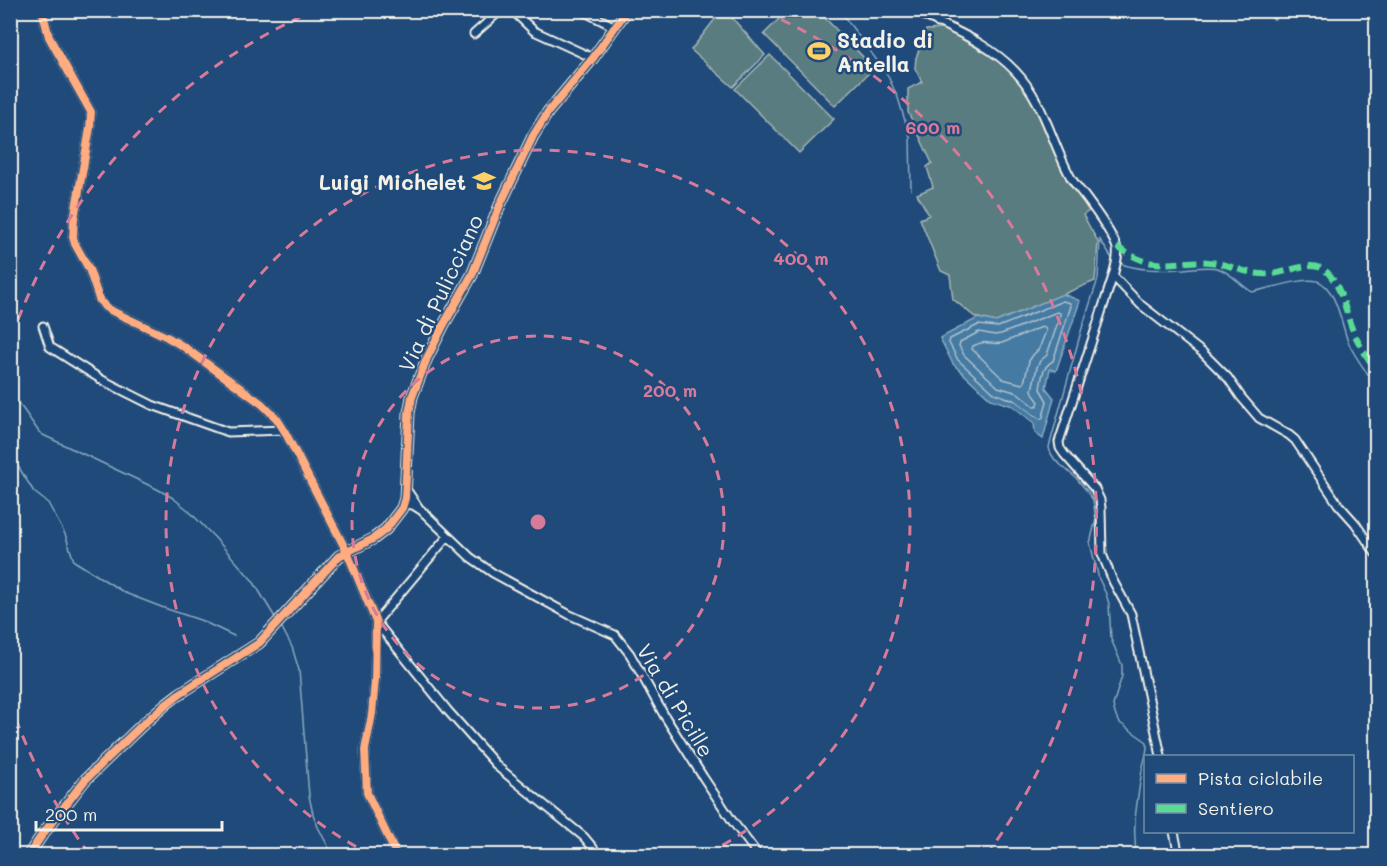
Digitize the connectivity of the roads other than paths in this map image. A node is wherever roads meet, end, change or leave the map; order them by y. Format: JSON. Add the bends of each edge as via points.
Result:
{"nodes":[{"id":1,"x":42,"y":10,"type":"edge"},
{"id":2,"x":501,"y":10,"type":"edge"},
{"id":3,"x":512,"y":10,"type":"edge"},
{"id":4,"x":581,"y":10,"type":"edge"},
{"id":5,"x":627,"y":10,"type":"edge"},
{"id":6,"x":913,"y":10,"type":"edge"},
{"id":7,"x":937,"y":10,"type":"edge"},
{"id":8,"x":938,"y":23,"type":"junction"},
{"id":9,"x":615,"y":27,"type":"junction"},
{"id":10,"x":474,"y":34,"type":"dead end"},
{"id":11,"x":593,"y":58,"type":"junction"},
{"id":12,"x":1113,"y":276,"type":"junction"},
{"id":13,"x":43,"y":327,"type":"dead end"},
{"id":14,"x":285,"y":430,"type":"junction"},
{"id":15,"x":406,"y":489,"type":"junction"},
{"id":16,"x":403,"y":504,"type":"junction"},
{"id":17,"x":421,"y":510,"type":"junction"},
{"id":18,"x":448,"y":536,"type":"junction"},
{"id":19,"x":347,"y":552,"type":"junction"},
{"id":20,"x":1377,"y":554,"type":"edge"},
{"id":21,"x":376,"y":622,"type":"junction"},
{"id":22,"x":1161,"y":755,"type":"edge"},
{"id":23,"x":1174,"y":833,"type":"edge"},
{"id":24,"x":28,"y":855,"type":"edge"},
{"id":25,"x":397,"y":855,"type":"edge"},
{"id":26,"x":597,"y":855,"type":"edge"},
{"id":27,"x":759,"y":855,"type":"edge"},
{"id":28,"x":1179,"y":855,"type":"edge"}],
"edges":[{"from":1,"to":14,"type":"street","via":[[49,37],[91,112],[74,237],[99,299],[105,307],[184,347],[262,404]]},
{"from":2,"to":10,"type":"street"},
{"from":3,"to":11,"type":"street","via":[[534,31]]},
{"from":4,"to":9,"type":"street"},
{"from":5,"to":9,"type":"street","name":"Via di Pulicciano"},
{"from":6,"to":8,"type":"street"},
{"from":7,"to":8,"type":"street"},
{"from":8,"to":12,"type":"street","via":[[999,56],[1031,89],[1070,177],[1117,247]]},
{"from":9,"to":11,"type":"street","name":"Via di Pulicciano"},
{"from":11,"to":15,"type":"street","name":"Via di Pulicciano","via":[[548,111],[533,136],[472,275],[427,358],[409,413]]},
{"from":12,"to":20,"type":"street","via":[[1141,304],[1203,353],[1259,418],[1295,440]]},
{"from":12,"to":22,"type":"street","via":[[1059,442],[1100,500],[1102,554],[1131,614]]},
{"from":13,"to":14,"type":"street","via":[[50,347],[152,405],[228,432]]},
{"from":14,"to":19,"type":"street"},
{"from":15,"to":16,"type":"street","name":"Via di Pulicciano"},
{"from":15,"to":17,"type":"street","name":"Via di Picille"},
{"from":16,"to":17,"type":"street","name":"Via di Picille"},
{"from":16,"to":19,"type":"street","name":"Via di Pulicciano","via":[[383,532]]},
{"from":17,"to":18,"type":"street","name":"Via di Picille"},
{"from":18,"to":21,"type":"street"},
{"from":18,"to":27,"type":"street","name":"Via di Picille","via":[[501,578],[615,635],[703,777]]},
{"from":19,"to":21,"type":"street"},
{"from":19,"to":24,"type":"street","name":"Via di Pulicciano","via":[[336,558],[260,643],[179,694],[142,725],[80,785]]},
{"from":21,"to":25,"type":"street","via":[[374,691],[365,750],[367,793]]},
{"from":21,"to":26,"type":"street","via":[[447,711],[499,768],[584,837]]},
{"from":23,"to":28,"type":"street"}]}
